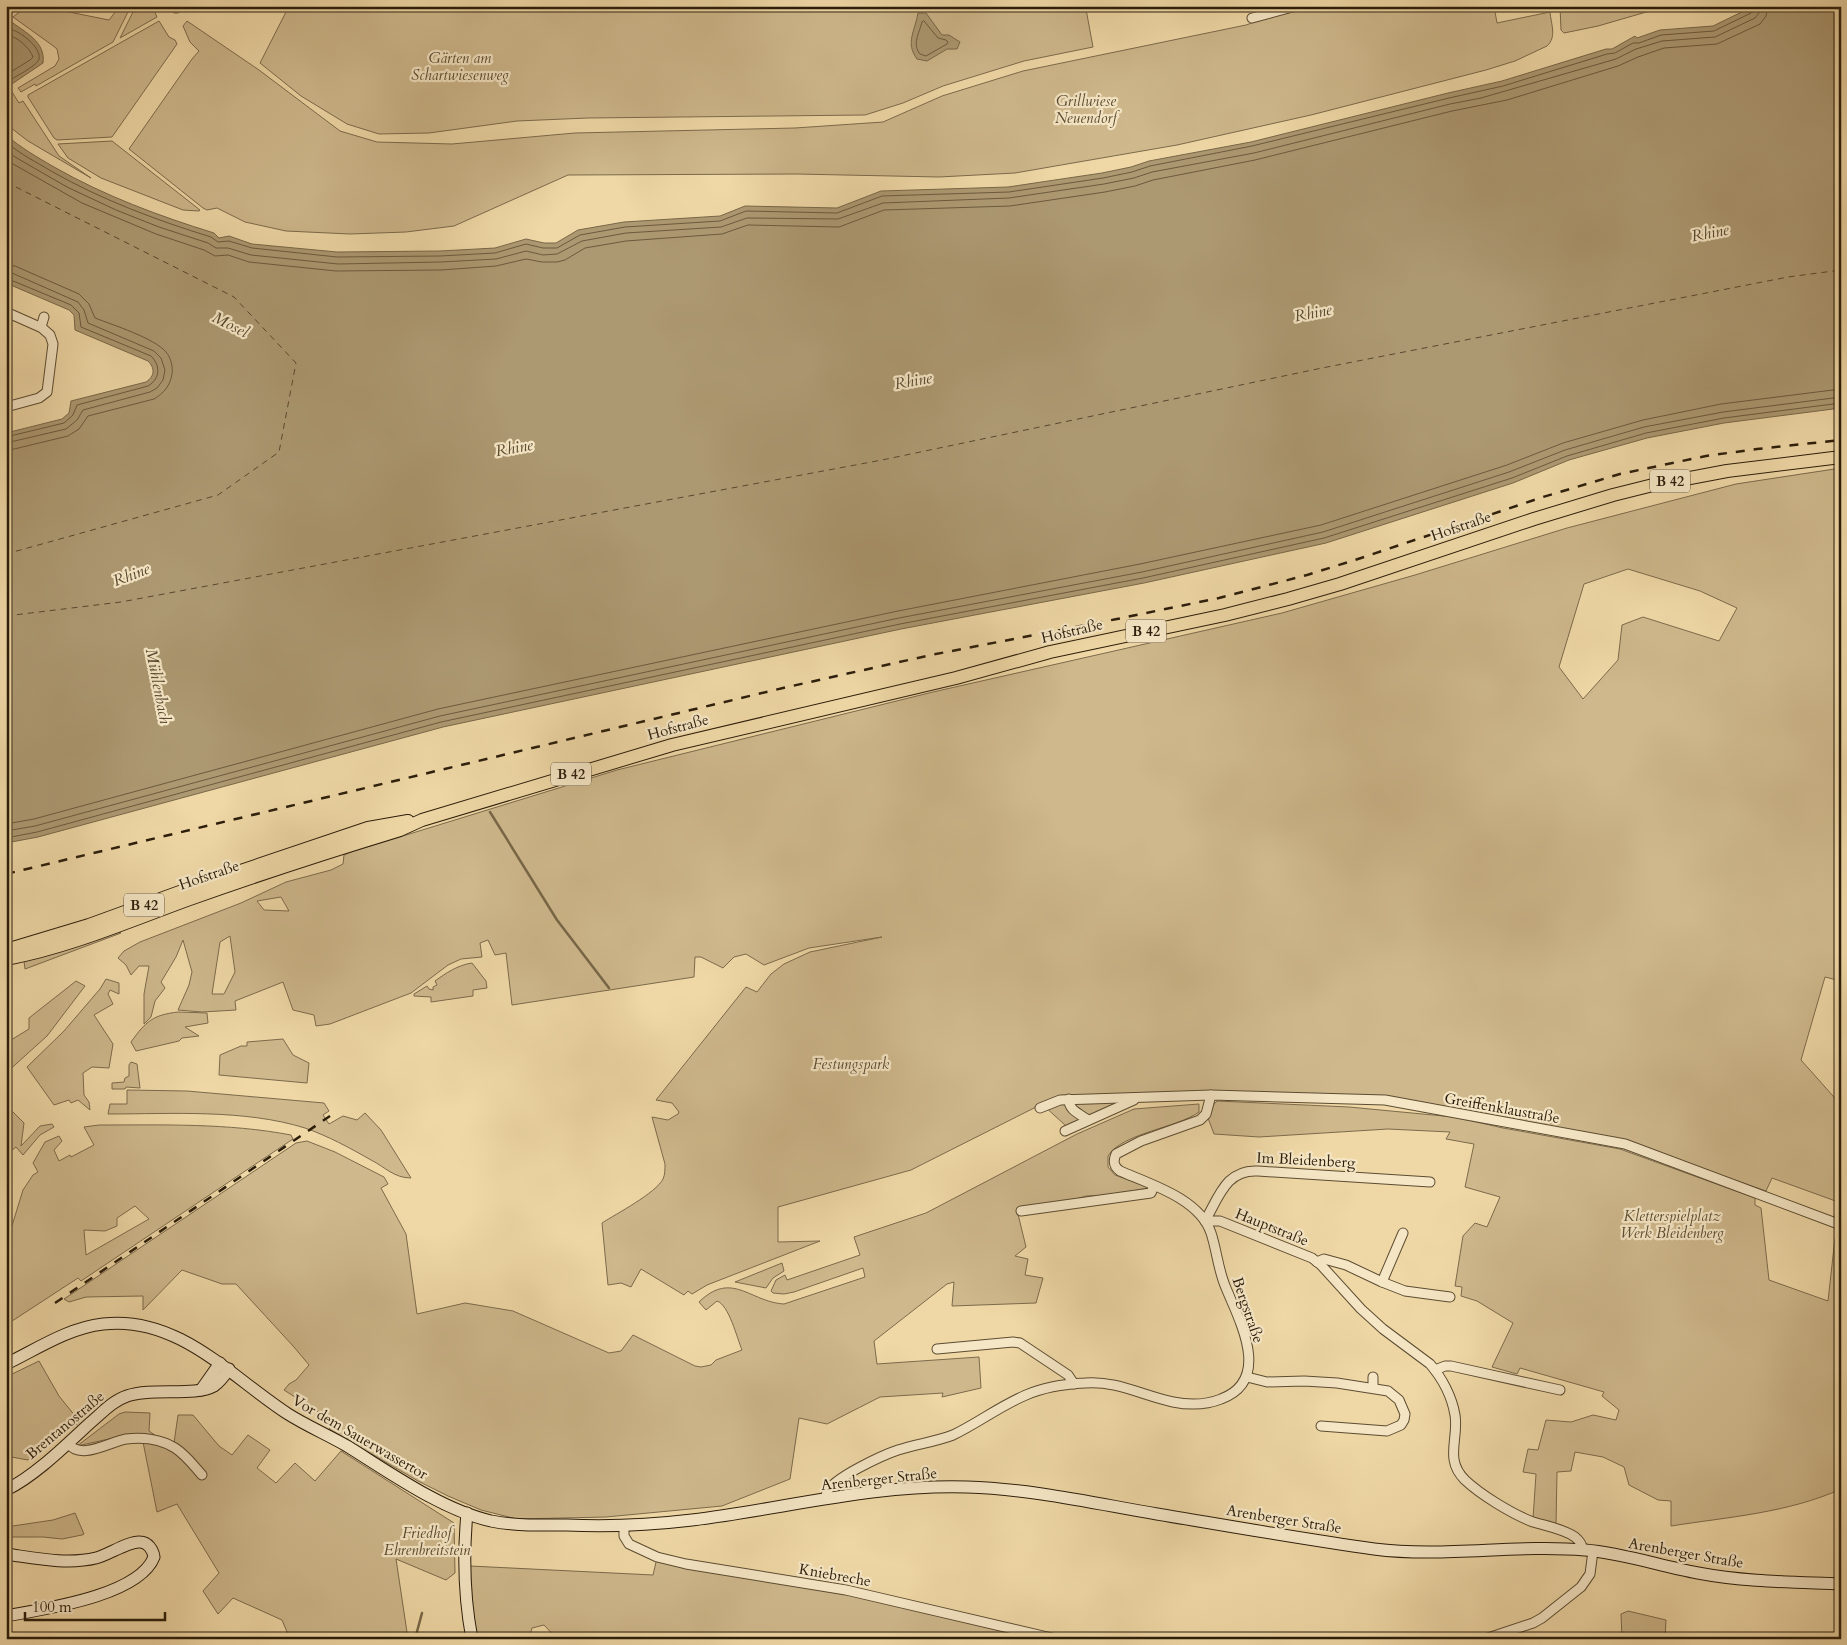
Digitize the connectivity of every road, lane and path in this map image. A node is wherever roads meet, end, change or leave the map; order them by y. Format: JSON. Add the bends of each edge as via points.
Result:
{"nodes":[{"id":1,"x":1296,"y":6,"type":"edge"},
{"id":2,"x":1252,"y":18,"type":"dead end"},
{"id":3,"x":6,"y":312,"type":"edge"},
{"id":4,"x":44,"y":317,"type":"dead end"},
{"id":5,"x":41,"y":327,"type":"junction"},
{"id":6,"x":6,"y":407,"type":"edge"},
{"id":7,"x":1841,"y":457,"type":"edge"},
{"id":8,"x":422,"y":820,"type":"junction"},
{"id":9,"x":6,"y":950,"type":"edge"},
{"id":10,"x":6,"y":959,"type":"edge"},
{"id":11,"x":1211,"y":1095,"type":"junction"},
{"id":12,"x":1145,"y":1097,"type":"junction"},
{"id":13,"x":1069,"y":1099,"type":"junction"},
{"id":14,"x":1040,"y":1108,"type":"dead end"},
{"id":15,"x":1088,"y":1120,"type":"junction"},
{"id":16,"x":1065,"y":1131,"type":"dead end"},
{"id":17,"x":1430,"y":1182,"type":"dead end"},
{"id":18,"x":1154,"y":1186,"type":"junction"},
{"id":19,"x":1021,"y":1211,"type":"dead end"},
{"id":20,"x":1205,"y":1221,"type":"junction"},
{"id":21,"x":1841,"y":1224,"type":"edge"},
{"id":22,"x":1403,"y":1233,"type":"dead end"},
{"id":23,"x":1317,"y":1262,"type":"junction"},
{"id":24,"x":1382,"y":1282,"type":"junction"},
{"id":25,"x":1450,"y":1297,"type":"dead end"},
{"id":26,"x":938,"y":1349,"type":"dead end"},
{"id":27,"x":6,"y":1364,"type":"edge"},
{"id":28,"x":224,"y":1366,"type":"junction"},
{"id":29,"x":1436,"y":1370,"type":"junction"},
{"id":30,"x":1247,"y":1377,"type":"junction"},
{"id":31,"x":1373,"y":1377,"type":"dead end"},
{"id":32,"x":1074,"y":1384,"type":"junction"},
{"id":33,"x":1373,"y":1388,"type":"junction"},
{"id":34,"x":1560,"y":1390,"type":"dead end"},
{"id":35,"x":1321,"y":1426,"type":"dead end"},
{"id":36,"x":68,"y":1443,"type":"junction"},
{"id":37,"x":202,"y":1476,"type":"dead end"},
{"id":38,"x":6,"y":1490,"type":"edge"},
{"id":39,"x":827,"y":1499,"type":"junction"},
{"id":40,"x":467,"y":1513,"type":"junction"},
{"id":41,"x":724,"y":1516,"type":"joint"},
{"id":42,"x":624,"y":1526,"type":"junction"},
{"id":43,"x":1588,"y":1550,"type":"junction"},
{"id":44,"x":6,"y":1554,"type":"edge"},
{"id":45,"x":1841,"y":1584,"type":"edge"},
{"id":46,"x":6,"y":1616,"type":"edge"},
{"id":47,"x":472,"y":1639,"type":"edge"},
{"id":48,"x":1056,"y":1639,"type":"edge"},
{"id":49,"x":1485,"y":1639,"type":"edge"}],
"edges":[{"from":1,"to":2,"type":"street"},
{"from":3,"to":5,"type":"street"},
{"from":4,"to":5,"type":"street"},
{"from":5,"to":6,"type":"street","via":[[50,335],[53,344],[49,389],[39,402]]},
{"from":7,"to":8,"type":"main road","name":"Hofstraße","number":"B 42","via":[[1727,471],[1605,497],[1288,599],[1050,652],[956,678],[690,741]]},
{"from":8,"to":9,"type":"main road","name":"Hofstraße","number":"B 42","via":[[368,828],[80,928]]},
{"from":8,"to":10,"type":"main road","name":"Hofstraße","number":"B 42","via":[[92,935]]},
{"from":11,"to":12,"type":"street","name":"Greiffenklaustraße"},
{"from":11,"to":18,"type":"street","name":"Bergstraße","via":[[1206,1114],[1200,1120],[1141,1141],[1116,1154],[1116,1168]]},
{"from":11,"to":21,"type":"street","name":"Greiffenklaustraße","via":[[1385,1100],[1612,1141]]},
{"from":12,"to":13,"type":"street","name":"Greiffenklaustraße"},
{"from":12,"to":15,"type":"street","name":"Greiffenklaustraße"},
{"from":13,"to":14,"type":"street","name":"Greiffenklaustraße"},
{"from":13,"to":15,"type":"street","via":[[1071,1108]]},
{"from":15,"to":16,"type":"street","name":"Greiffenklaustraße"},
{"from":17,"to":20,"type":"street","name":"Im Bleidenberg","via":[[1243,1172],[1228,1181]]},
{"from":18,"to":19,"type":"street","via":[[1151,1192]]},
{"from":18,"to":20,"type":"street","name":"Bergstraße","via":[[1172,1193]]},
{"from":20,"to":23,"type":"street","name":"Hauptstraße","via":[[1220,1220]]},
{"from":20,"to":30,"type":"street","name":"Bergstraße","via":[[1212,1234],[1222,1279],[1246,1340],[1250,1363]]},
{"from":22,"to":24,"type":"street"},
{"from":23,"to":24,"type":"street","name":"Hauptstraße","via":[[1324,1260],[1346,1265]]},
{"from":23,"to":29,"type":"street","via":[[1383,1329]]},
{"from":24,"to":25,"type":"street","name":"Hauptstraße","via":[[1416,1294]]},
{"from":26,"to":32,"type":"street","via":[[1020,1343],[1068,1375]]},
{"from":27,"to":28,"type":"main road","name":"Vor dem Sauerwassertor","via":[[65,1335],[109,1323],[159,1330]]},
{"from":28,"to":36,"type":"main road","name":"Brentanostraße","via":[[215,1386],[200,1390],[156,1390],[125,1397]]},
{"from":28,"to":40,"type":"main road","name":"Vor dem Sauerwassertor","via":[[290,1415]]},
{"from":29,"to":34,"type":"street","via":[[1451,1366]]},
{"from":29,"to":43,"type":"street","via":[[1454,1409],[1456,1426],[1452,1454],[1465,1480],[1515,1514],[1576,1538]]},
{"from":30,"to":32,"type":"street","via":[[1232,1394],[1218,1401],[1198,1404],[1171,1402],[1105,1383]]},
{"from":30,"to":33,"type":"street","via":[[1262,1382],[1320,1381]]},
{"from":31,"to":33,"type":"street"},
{"from":32,"to":39,"type":"street","via":[[1026,1395],[952,1435],[884,1455],[839,1480],[828,1490]]},
{"from":33,"to":35,"type":"street","via":[[1388,1392],[1399,1400],[1405,1414],[1400,1426],[1379,1431]]},
{"from":36,"to":37,"type":"street","via":[[83,1451],[126,1439],[159,1441],[174,1447]]},
{"from":36,"to":38,"type":"main road","name":"Brentanostraße"},
{"from":39,"to":41,"type":"main road","name":"Arenberger Straße"},
{"from":39,"to":43,"type":"main road","name":"Arenberger Straße","via":[[910,1489],[1012,1490],[1392,1551]]},
{"from":40,"to":42,"type":"main road","name":"Vor dem Sauerwassertor","via":[[513,1523]]},
{"from":40,"to":47,"type":"main road","via":[[466,1608]]},
{"from":41,"to":42,"type":"main road","name":"Vor dem Sauerwassertor"},
{"from":42,"to":48,"type":"street","name":"Kniebreche","via":[[624,1536],[629,1544],[657,1557],[846,1590]]},
{"from":43,"to":45,"type":"main road","name":"Arenberger Straße","via":[[1729,1578]]},
{"from":43,"to":49,"type":"street","via":[[1590,1574],[1581,1587],[1533,1623]]},
{"from":44,"to":46,"type":"main road","via":[[60,1561],[84,1560],[143,1542],[149,1546],[154,1558],[142,1575],[100,1595]]}]}
